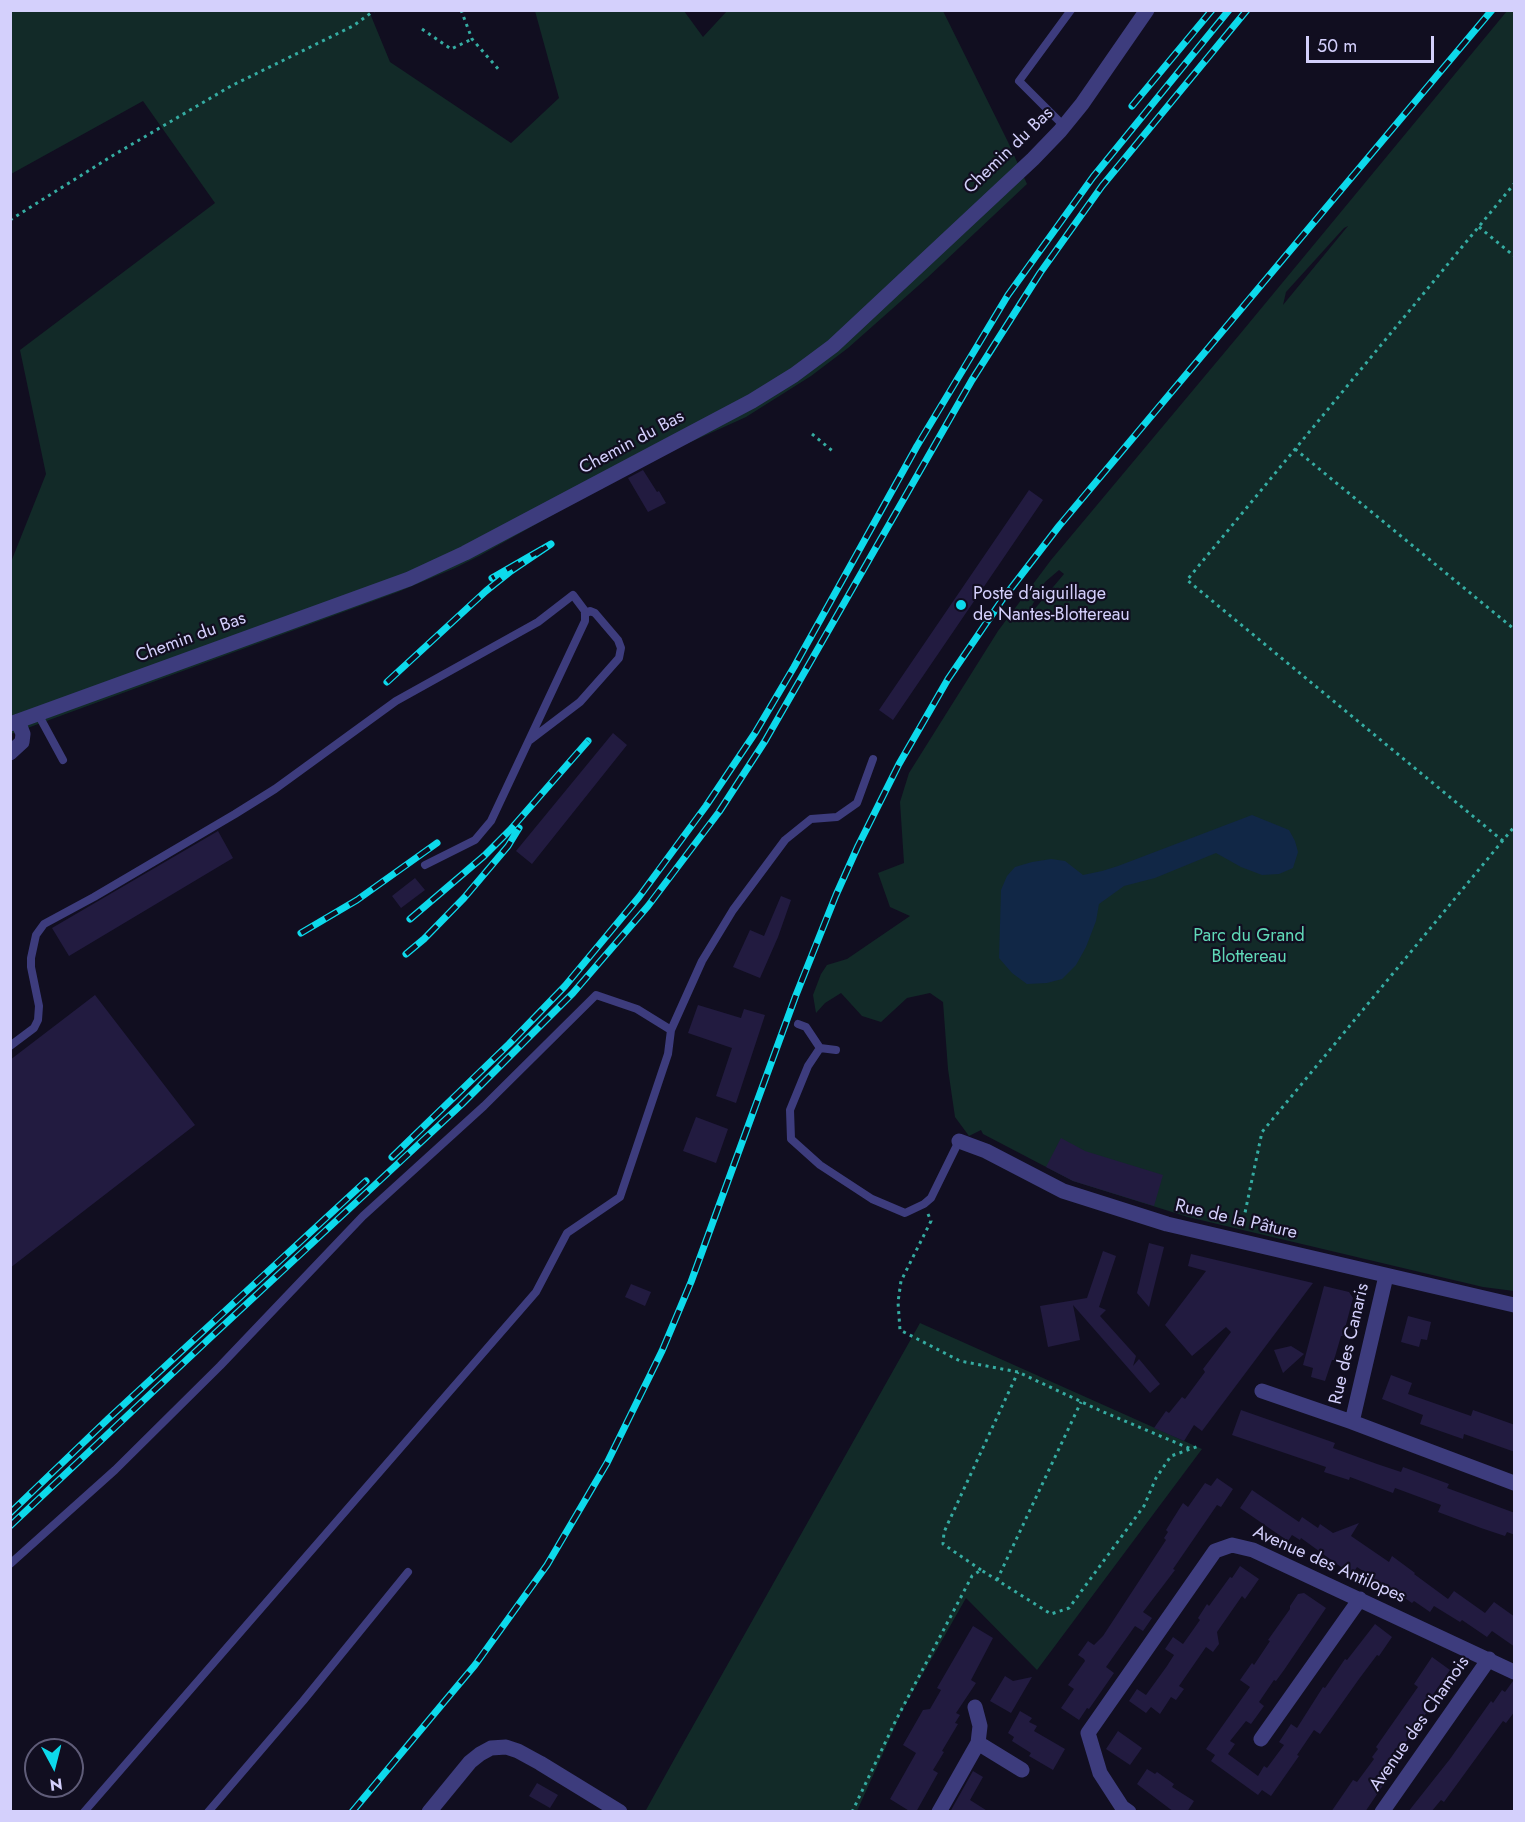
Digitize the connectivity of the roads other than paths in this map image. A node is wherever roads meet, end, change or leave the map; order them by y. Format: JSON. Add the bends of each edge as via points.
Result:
{"nodes":[{"id":1,"x":1071,"y":10,"type":"edge"},
{"id":2,"x":1147,"y":10,"type":"edge"},
{"id":3,"x":1064,"y":126,"type":"junction"},
{"id":4,"x":585,"y":614,"type":"junction"},
{"id":5,"x":38,"y":714,"type":"junction"},
{"id":6,"x":14,"y":722,"type":"edge"},
{"id":7,"x":529,"y":741,"type":"junction"},
{"id":8,"x":10,"y":753,"type":"edge"},
{"id":9,"x":873,"y":759,"type":"dead end"},
{"id":10,"x":63,"y":760,"type":"dead end"},
{"id":11,"x":425,"y":866,"type":"dead end"},
{"id":12,"x":798,"y":1024,"type":"dead end"},
{"id":13,"x":671,"y":1030,"type":"junction"},
{"id":14,"x":10,"y":1046,"type":"edge"},
{"id":15,"x":820,"y":1048,"type":"junction"},
{"id":16,"x":836,"y":1050,"type":"dead end"},
{"id":17,"x":959,"y":1141,"type":"joint"},
{"id":18,"x":1386,"y":1276,"type":"junction"},
{"id":19,"x":1515,"y":1305,"type":"edge"},
{"id":20,"x":1262,"y":1391,"type":"dead end"},
{"id":21,"x":1352,"y":1422,"type":"junction"},
{"id":22,"x":1515,"y":1483,"type":"edge"},
{"id":23,"x":10,"y":1564,"type":"edge"},
{"id":24,"x":408,"y":1572,"type":"dead end"},
{"id":25,"x":1360,"y":1599,"type":"junction"},
{"id":26,"x":1489,"y":1659,"type":"junction"},
{"id":27,"x":1515,"y":1672,"type":"edge"},
{"id":28,"x":975,"y":1707,"type":"dead end"},
{"id":29,"x":1261,"y":1739,"type":"dead end"},
{"id":30,"x":978,"y":1743,"type":"junction"},
{"id":31,"x":1022,"y":1770,"type":"dead end"},
{"id":32,"x":84,"y":1812,"type":"edge"},
{"id":33,"x":208,"y":1812,"type":"edge"},
{"id":34,"x":429,"y":1812,"type":"edge"},
{"id":35,"x":620,"y":1812,"type":"edge"},
{"id":36,"x":939,"y":1812,"type":"edge"},
{"id":37,"x":1129,"y":1812,"type":"edge"},
{"id":38,"x":1383,"y":1812,"type":"edge"}],
"edges":[{"from":1,"to":3,"type":"lane","via":[[1019,81]]},
{"from":2,"to":3,"type":"street","name":"Chemin du Bas"},
{"from":3,"to":5,"type":"street","name":"Chemin du Bas","via":[[833,346],[752,401],[409,579]]},
{"from":4,"to":7,"type":"lane"},
{"from":4,"to":7,"type":"lane","via":[[595,613],[618,640],[619,658],[580,702]]},
{"from":4,"to":14,"type":"lane","via":[[573,595],[538,622],[396,701],[265,795],[44,924],[36,935],[31,958],[38,1020],[34,1028]]},
{"from":5,"to":6,"type":"street","name":"Chemin du Bas"},
{"from":5,"to":10,"type":"lane"},
{"from":6,"to":8,"type":"street","via":[[23,734],[22,742]]},
{"from":7,"to":11,"type":"lane","via":[[485,830],[475,840]]},
{"from":9,"to":13,"type":"lane","via":[[857,803],[837,817],[812,819],[785,840],[702,961]]},
{"from":12,"to":15,"type":"lane","via":[[806,1027]]},
{"from":13,"to":23,"type":"lane","via":[[637,1009],[596,995],[484,1106],[363,1216],[116,1470]]},
{"from":13,"to":32,"type":"lane","via":[[668,1054],[620,1197],[567,1233],[536,1292]]},
{"from":15,"to":16,"type":"lane"},
{"from":15,"to":17,"type":"lane","via":[[790,1110],[791,1139],[820,1165],[872,1199],[905,1213],[931,1197]]},
{"from":17,"to":18,"type":"street","name":"Rue de la Pâture","via":[[1063,1191],[1167,1224]]},
{"from":18,"to":19,"type":"street","name":"Rue de la Pâture"},
{"from":18,"to":21,"type":"street","name":"Rue des Canaris"},
{"from":20,"to":21,"type":"street","name":"Rue des Canaris"},
{"from":21,"to":22,"type":"street","name":"Rue des Canaris"},
{"from":24,"to":33,"type":"lane"},
{"from":25,"to":26,"type":"street","name":"Avenue des Antilopes"},
{"from":25,"to":29,"type":"street"},
{"from":25,"to":37,"type":"street","name":"Avenue des Antilopes","via":[[1253,1550],[1232,1545],[1215,1551],[1088,1733],[1100,1773]]},
{"from":26,"to":27,"type":"street","name":"Avenue des Antilopes"},
{"from":26,"to":38,"type":"street","name":"Avenue des Chamois"},
{"from":28,"to":30,"type":"street","via":[[980,1726]]},
{"from":30,"to":31,"type":"street"},
{"from":30,"to":36,"type":"street"},
{"from":34,"to":35,"type":"street","via":[[470,1762],[491,1748],[506,1747]]}]}
